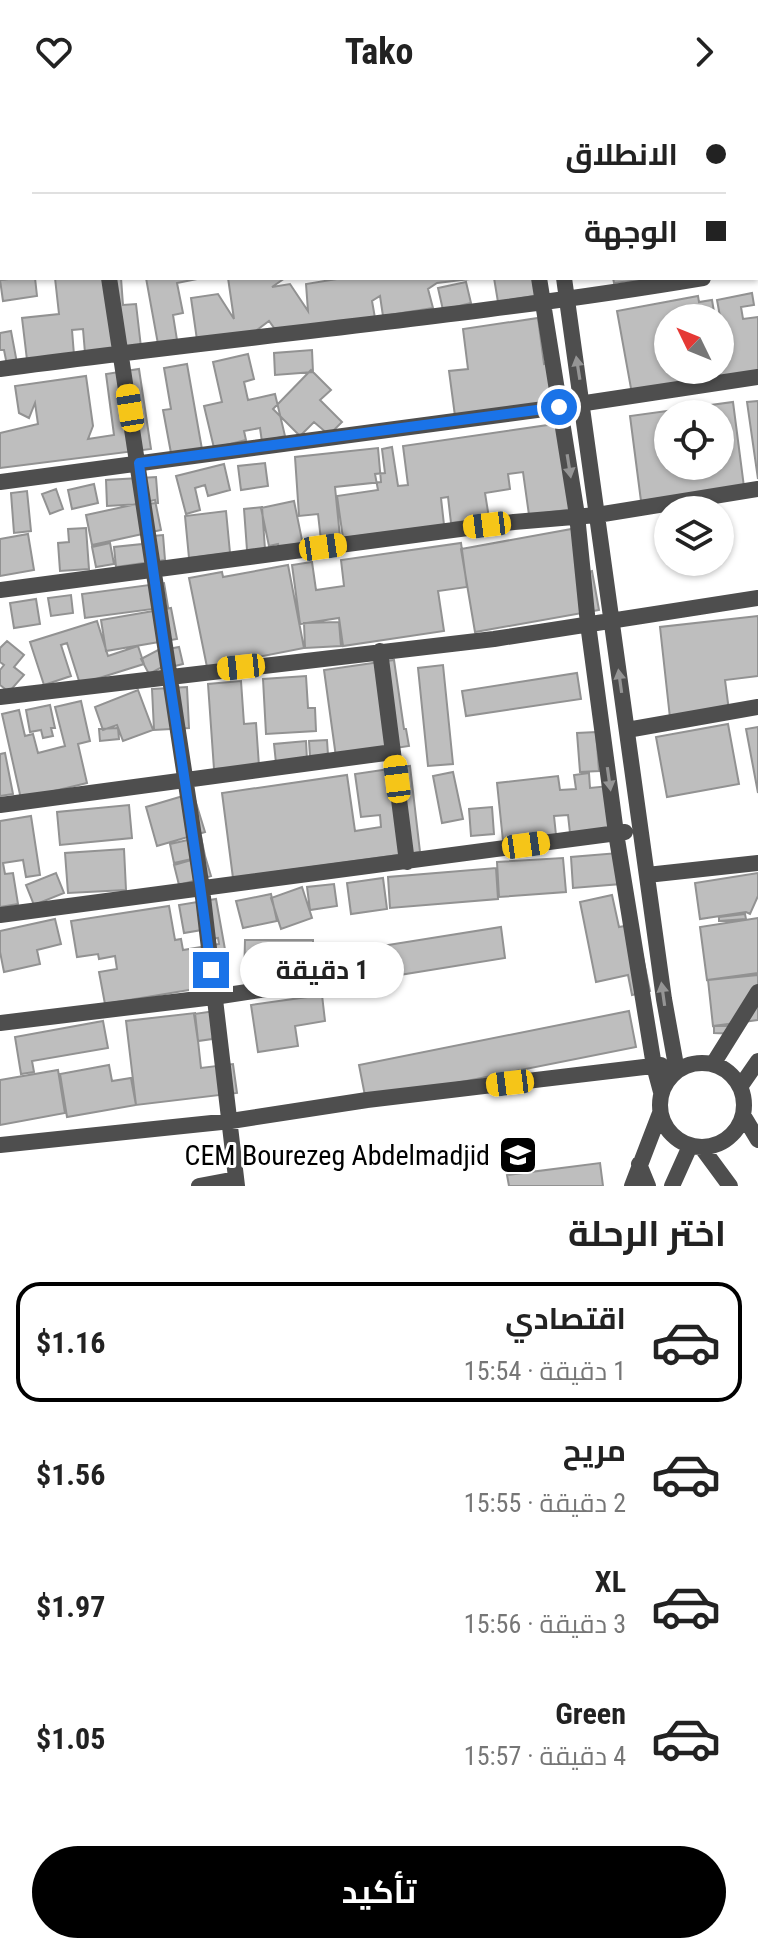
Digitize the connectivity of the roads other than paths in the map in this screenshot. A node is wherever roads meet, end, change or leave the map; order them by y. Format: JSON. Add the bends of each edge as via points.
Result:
{"nodes":[{"id":1,"x":109,"y":280,"type":"edge"},
{"id":2,"x":539,"y":280,"type":"edge"},
{"id":3,"x":564,"y":280,"type":"edge"},
{"id":4,"x":691,"y":280,"type":"edge"},
{"id":5,"x":567,"y":301,"type":"junction"},
{"id":6,"x":543,"y":302,"type":"junction"},
{"id":7,"x":121,"y":352,"type":"junction"},
{"id":8,"x":0,"y":369,"type":"edge"},
{"id":9,"x":758,"y":377,"type":"edge"},
{"id":10,"x":583,"y":403,"type":"junction"},
{"id":11,"x":559,"y":407,"type":"junction"},
{"id":12,"x":139,"y":463,"type":"junction"},
{"id":13,"x":0,"y":482,"type":"edge"},
{"id":14,"x":758,"y":489,"type":"edge"},
{"id":15,"x":577,"y":515,"type":"junction"},
{"id":16,"x":597,"y":515,"type":"junction"},
{"id":17,"x":152,"y":570,"type":"junction"},
{"id":18,"x":0,"y":590,"type":"edge"},
{"id":19,"x":758,"y":598,"type":"edge"},
{"id":20,"x":612,"y":622,"type":"junction"},
{"id":21,"x":588,"y":624,"type":"junction"},
{"id":22,"x":380,"y":651,"type":"junction"},
{"id":23,"x":169,"y":675,"type":"junction"},
{"id":24,"x":0,"y":697,"type":"edge"},
{"id":25,"x":758,"y":707,"type":"edge"},
{"id":26,"x":627,"y":730,"type":"junction"},
{"id":27,"x":393,"y":752,"type":"junction"},
{"id":28,"x":184,"y":782,"type":"junction"},
{"id":29,"x":0,"y":805,"type":"edge"},
{"id":30,"x":641,"y":829,"type":"junction"},
{"id":31,"x":616,"y":833,"type":"junction"},
{"id":32,"x":407,"y":862,"type":"junction"},
{"id":33,"x":758,"y":863,"type":"edge"},
{"id":34,"x":647,"y":875,"type":"junction"},
{"id":35,"x":202,"y":889,"type":"junction"},
{"id":36,"x":0,"y":915,"type":"edge"},
{"id":37,"x":287,"y":986,"type":"dead end"},
{"id":38,"x":758,"y":992,"type":"edge"},
{"id":39,"x":214,"y":997,"type":"junction"},
{"id":40,"x":0,"y":1023,"type":"edge"},
{"id":41,"x":758,"y":1061,"type":"edge"},
{"id":42,"x":713,"y":1064,"type":"junction"},
{"id":43,"x":654,"y":1066,"type":"junction"},
{"id":44,"x":675,"y":1067,"type":"junction"},
{"id":45,"x":740,"y":1087,"type":"junction"},
{"id":46,"x":661,"y":1092,"type":"junction"},
{"id":47,"x":660,"y":1113,"type":"junction"},
{"id":48,"x":743,"y":1115,"type":"junction"},
{"id":49,"x":231,"y":1121,"type":"junction"},
{"id":50,"x":758,"y":1140,"type":"edge"},
{"id":51,"x":0,"y":1145,"type":"edge"},
{"id":52,"x":696,"y":1147,"type":"junction"},
{"id":53,"x":639,"y":1164,"type":"junction"},
{"id":54,"x":237,"y":1182,"type":"edge"},
{"id":55,"x":199,"y":1186,"type":"edge"},
{"id":56,"x":632,"y":1186,"type":"edge"},
{"id":57,"x":648,"y":1186,"type":"edge"},
{"id":58,"x":672,"y":1186,"type":"edge"},
{"id":59,"x":730,"y":1186,"type":"edge"}],
"edges":[{"from":1,"to":7,"type":"street"},
{"from":2,"to":6,"type":"street"},
{"from":3,"to":5,"type":"street"},
{"from":4,"to":5,"type":"street"},
{"from":5,"to":6,"type":"street"},
{"from":10,"to":5,"type":"street","one_way":true},
{"from":6,"to":7,"type":"street"},
{"from":6,"to":11,"type":"street"},
{"from":7,"to":8,"type":"street"},
{"from":7,"to":12,"type":"street"},
{"from":9,"to":10,"type":"street"},
{"from":10,"to":11,"type":"street"},
{"from":10,"to":16,"type":"street"},
{"from":11,"to":12,"type":"street"},
{"from":11,"to":15,"type":"street","one_way":true},
{"from":12,"to":13,"type":"street"},
{"from":12,"to":17,"type":"street"},
{"from":14,"to":16,"type":"street"},
{"from":15,"to":16,"type":"street"},
{"from":15,"to":17,"type":"street"},
{"from":15,"to":21,"type":"street"},
{"from":16,"to":20,"type":"street"},
{"from":17,"to":18,"type":"street"},
{"from":17,"to":23,"type":"street"},
{"from":19,"to":20,"type":"street"},
{"from":20,"to":21,"type":"street"},
{"from":26,"to":20,"type":"street","one_way":true},
{"from":21,"to":22,"type":"street"},
{"from":21,"to":31,"type":"street","one_way":true},
{"from":22,"to":23,"type":"street"},
{"from":22,"to":27,"type":"street"},
{"from":23,"to":24,"type":"street"},
{"from":23,"to":28,"type":"street"},
{"from":25,"to":26,"type":"street"},
{"from":26,"to":30,"type":"street"},
{"from":27,"to":28,"type":"street"},
{"from":27,"to":32,"type":"street"},
{"from":28,"to":29,"type":"street"},
{"from":28,"to":35,"type":"street"},
{"from":30,"to":31,"type":"street"},
{"from":30,"to":34,"type":"street"},
{"from":31,"to":32,"type":"street"},
{"from":31,"to":43,"type":"street"},
{"from":32,"to":35,"type":"street"},
{"from":33,"to":34,"type":"street"},
{"from":44,"to":34,"type":"street","one_way":true},
{"from":35,"to":36,"type":"street"},
{"from":35,"to":39,"type":"street"},
{"from":37,"to":39,"type":"street"},
{"from":38,"to":42,"type":"street"},
{"from":39,"to":40,"type":"street"},
{"from":39,"to":49,"type":"street"},
{"from":41,"to":45,"type":"street"},
{"from":42,"to":44,"type":"street"},
{"from":42,"to":45,"type":"street"},
{"from":43,"to":44,"type":"street"},
{"from":43,"to":46,"type":"street"},
{"from":43,"to":49,"type":"street"},
{"from":44,"to":46,"type":"street"},
{"from":45,"to":48,"type":"street"},
{"from":46,"to":47,"type":"street"},
{"from":47,"to":52,"type":"street","via":[[671,1134]]},
{"from":47,"to":53,"type":"street"},
{"from":48,"to":50,"type":"street"},
{"from":48,"to":52,"type":"street","via":[[728,1138]]},
{"from":49,"to":51,"type":"street"},
{"from":49,"to":54,"type":"street"},
{"from":52,"to":58,"type":"street"},
{"from":52,"to":59,"type":"street"},
{"from":53,"to":56,"type":"street"},
{"from":53,"to":57,"type":"street"},
{"from":54,"to":55,"type":"street"}]}
